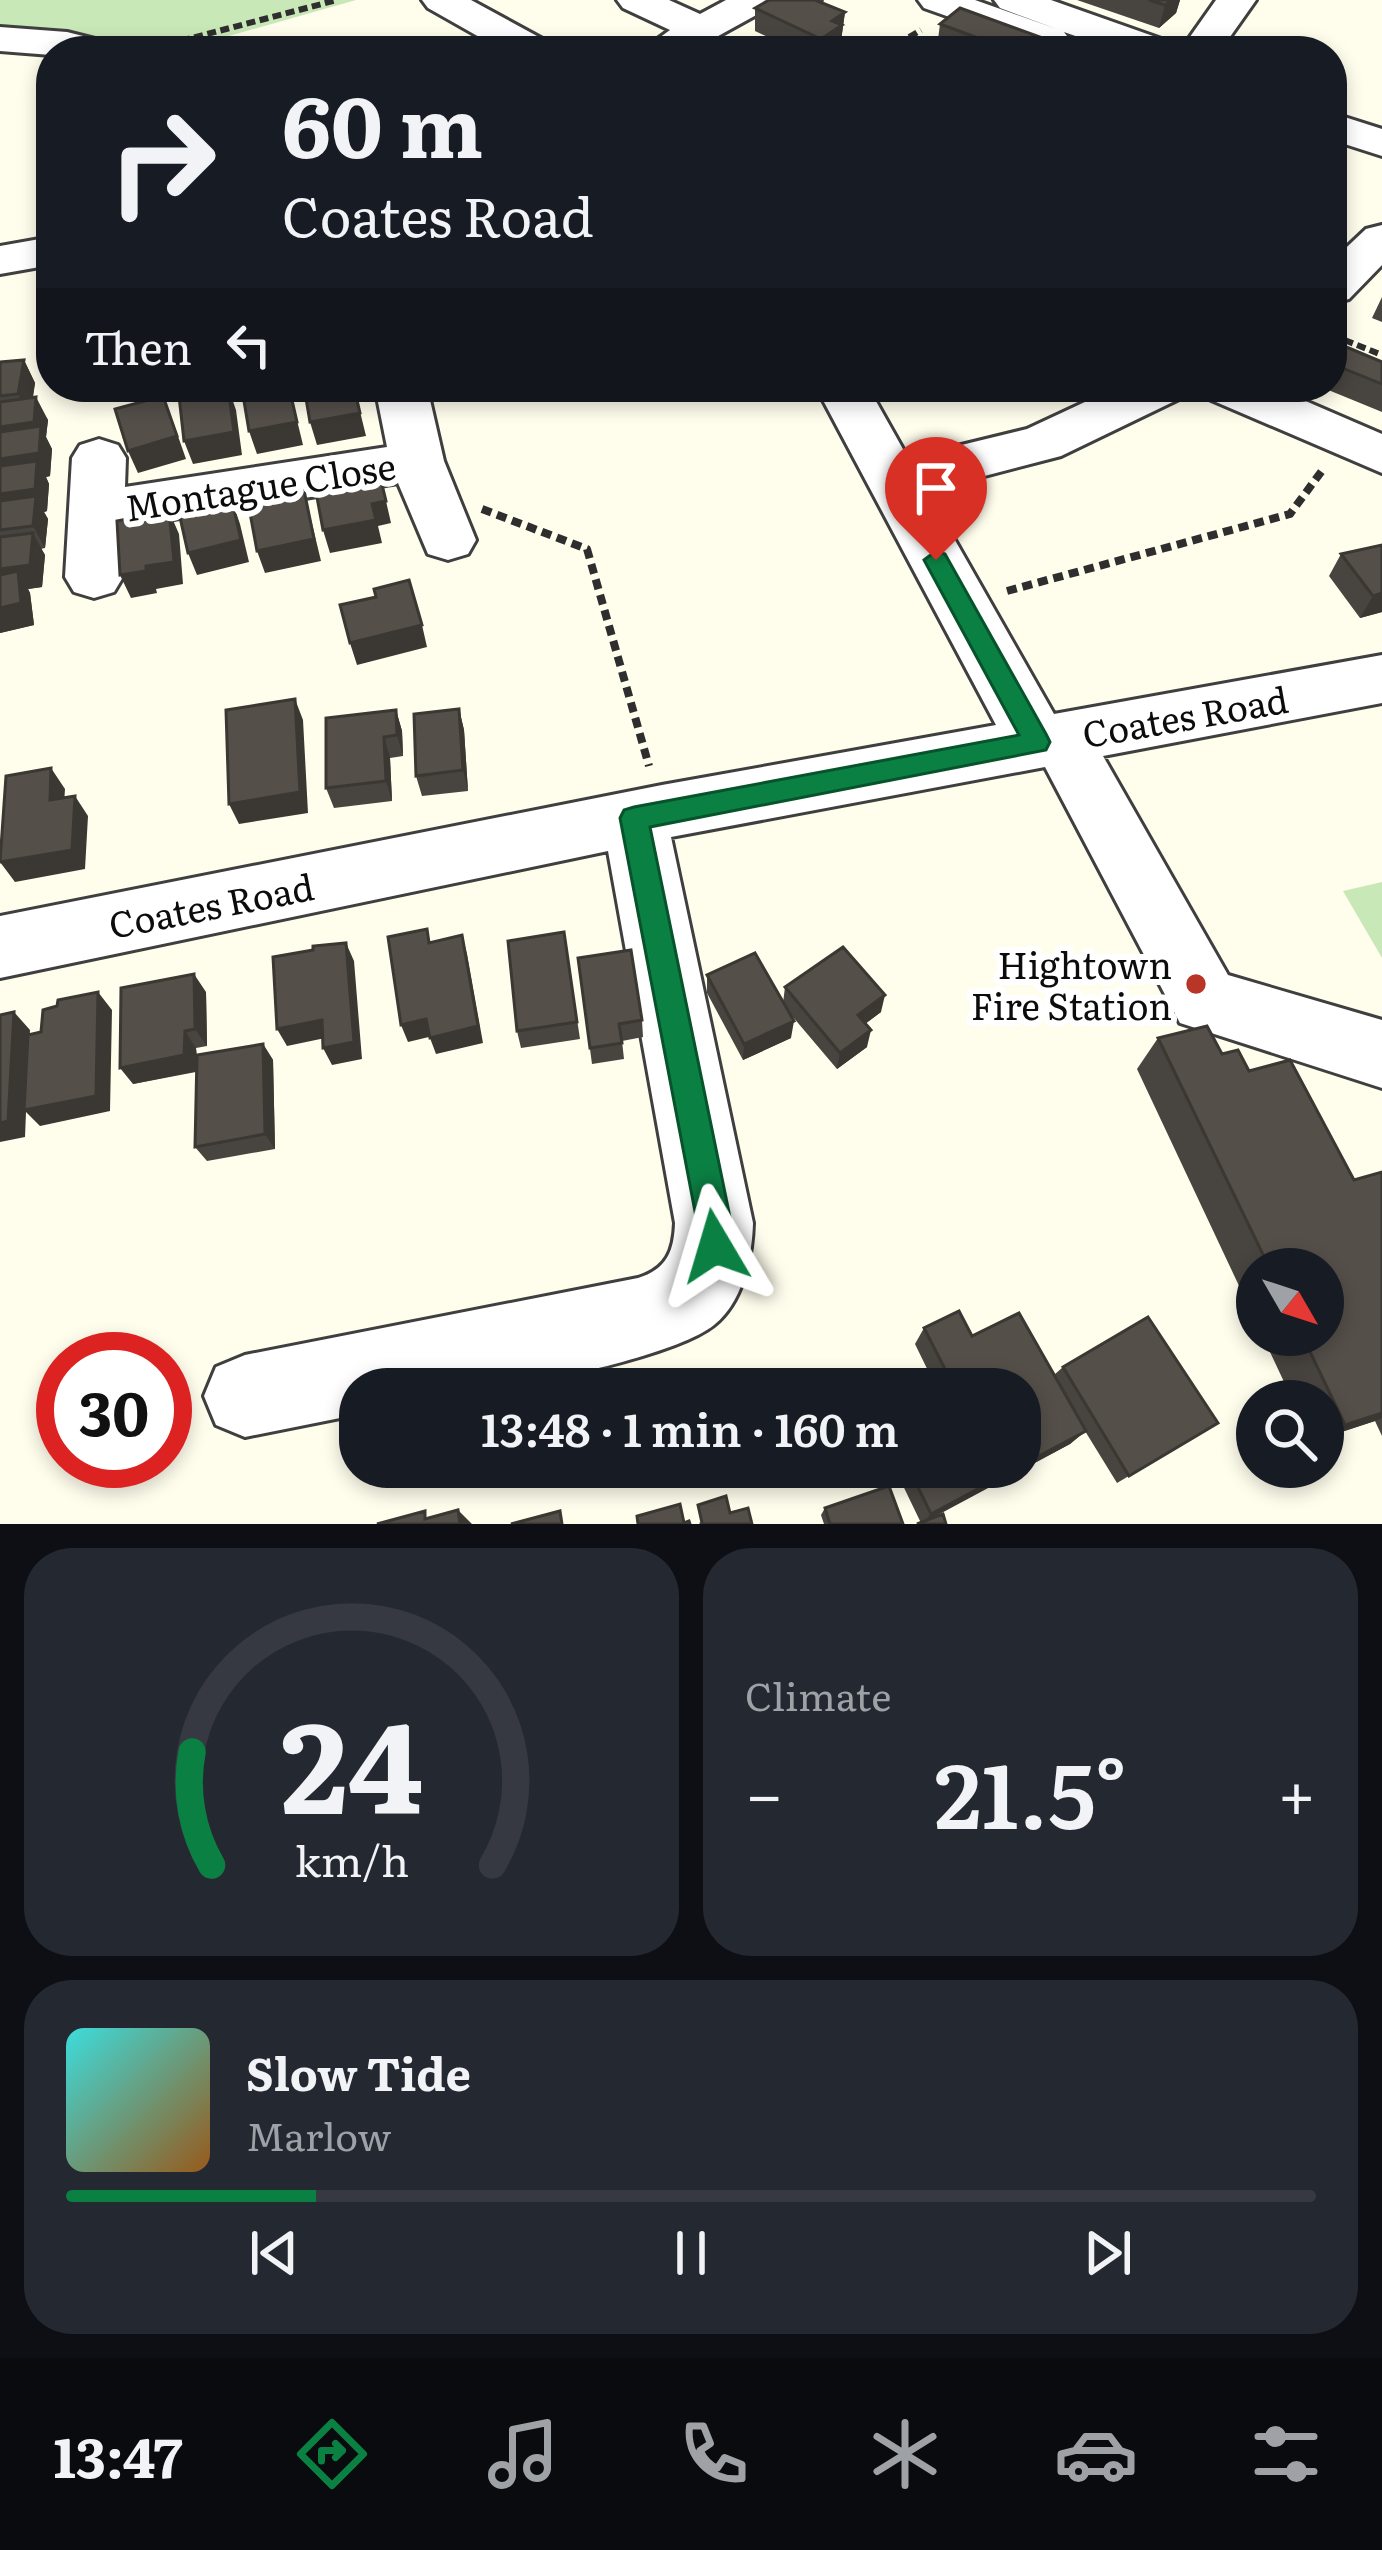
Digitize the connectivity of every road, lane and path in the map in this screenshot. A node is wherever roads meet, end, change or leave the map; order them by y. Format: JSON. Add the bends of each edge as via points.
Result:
{"nodes":[{"id":1,"x":337,"y":0,"type":"edge"},
{"id":2,"x":442,"y":0,"type":"edge"},
{"id":3,"x":637,"y":0,"type":"edge"},
{"id":4,"x":755,"y":0,"type":"edge"},
{"id":5,"x":938,"y":0,"type":"edge"},
{"id":6,"x":1014,"y":0,"type":"edge"},
{"id":7,"x":1236,"y":0,"type":"edge"},
{"id":8,"x":702,"y":30,"type":"junction"},
{"id":9,"x":199,"y":36,"type":"edge"},
{"id":10,"x":507,"y":36,"type":"edge"},
{"id":11,"x":690,"y":36,"type":"edge"},
{"id":12,"x":1038,"y":36,"type":"edge"},
{"id":13,"x":1114,"y":36,"type":"edge"},
{"id":14,"x":1211,"y":36,"type":"edge"},
{"id":15,"x":0,"y":39,"type":"edge"},
{"id":16,"x":36,"y":44,"type":"edge"},
{"id":17,"x":1347,"y":131,"type":"edge"},
{"id":18,"x":1382,"y":143,"type":"edge"},
{"id":19,"x":1380,"y":244,"type":"edge"},
{"id":20,"x":36,"y":254,"type":"edge"},
{"id":21,"x":0,"y":260,"type":"edge"},
{"id":22,"x":1347,"y":274,"type":"edge"},
{"id":23,"x":1347,"y":340,"type":"edge"},
{"id":24,"x":1382,"y":355,"type":"edge"},
{"id":25,"x":403,"y":402,"type":"edge"},
{"id":26,"x":850,"y":402,"type":"edge"},
{"id":27,"x":1129,"y":402,"type":"edge"},
{"id":28,"x":1261,"y":402,"type":"edge"},
{"id":29,"x":1364,"y":447,"type":"edge"},
{"id":30,"x":416,"y":461,"type":"junction"},
{"id":31,"x":892,"y":481,"type":"junction"},
{"id":32,"x":443,"y":528,"type":"joint"},
{"id":33,"x":94,"y":577,"type":"dead end"},
{"id":34,"x":958,"y":600,"type":"junction"},
{"id":35,"x":1382,"y":679,"type":"edge"},
{"id":36,"x":1049,"y":740,"type":"junction"},
{"id":37,"x":648,"y":815,"type":"junction"},
{"id":38,"x":0,"y":946,"type":"edge"},
{"id":39,"x":1382,"y":1054,"type":"edge"},
{"id":40,"x":245,"y":1396,"type":"dead end"}],
"edges":[{"from":1,"to":9,"type":"path"},
{"from":2,"to":10,"type":"street"},
{"from":3,"to":8,"type":"street"},
{"from":4,"to":8,"type":"street"},
{"from":5,"to":12,"type":"street"},
{"from":6,"to":13,"type":"street"},
{"from":7,"to":14,"type":"street"},
{"from":8,"to":11,"type":"street"},
{"from":15,"to":16,"type":"street"},
{"from":17,"to":18,"type":"street"},
{"from":19,"to":22,"type":"street"},
{"from":20,"to":21,"type":"street"},
{"from":23,"to":24,"type":"path"},
{"from":25,"to":30,"type":"street","name":"Montague Close"},
{"from":26,"to":31,"type":"street"},
{"from":27,"to":31,"type":"street","via":[[1042,443]]},
{"from":28,"to":29,"type":"street"},
{"from":29,"to":34,"type":"path","via":[[1290,514]]},
{"from":30,"to":32,"type":"street"},
{"from":30,"to":33,"type":"street","name":"Montague Close","via":[[99,484]]},
{"from":31,"to":34,"type":"street"},
{"from":32,"to":37,"type":"path","via":[[488,508],[586,549]]},
{"from":34,"to":36,"type":"street"},
{"from":35,"to":36,"type":"street","name":"Coates Road"},
{"from":36,"to":37,"type":"street","name":"Coates Road"},
{"from":36,"to":39,"type":"street","via":[[1204,1000]]},
{"from":37,"to":38,"type":"street","name":"Coates Road"},
{"from":37,"to":40,"type":"street","via":[[714,1222],[715,1246],[700,1283],[685,1300],[638,1318]]}]}
